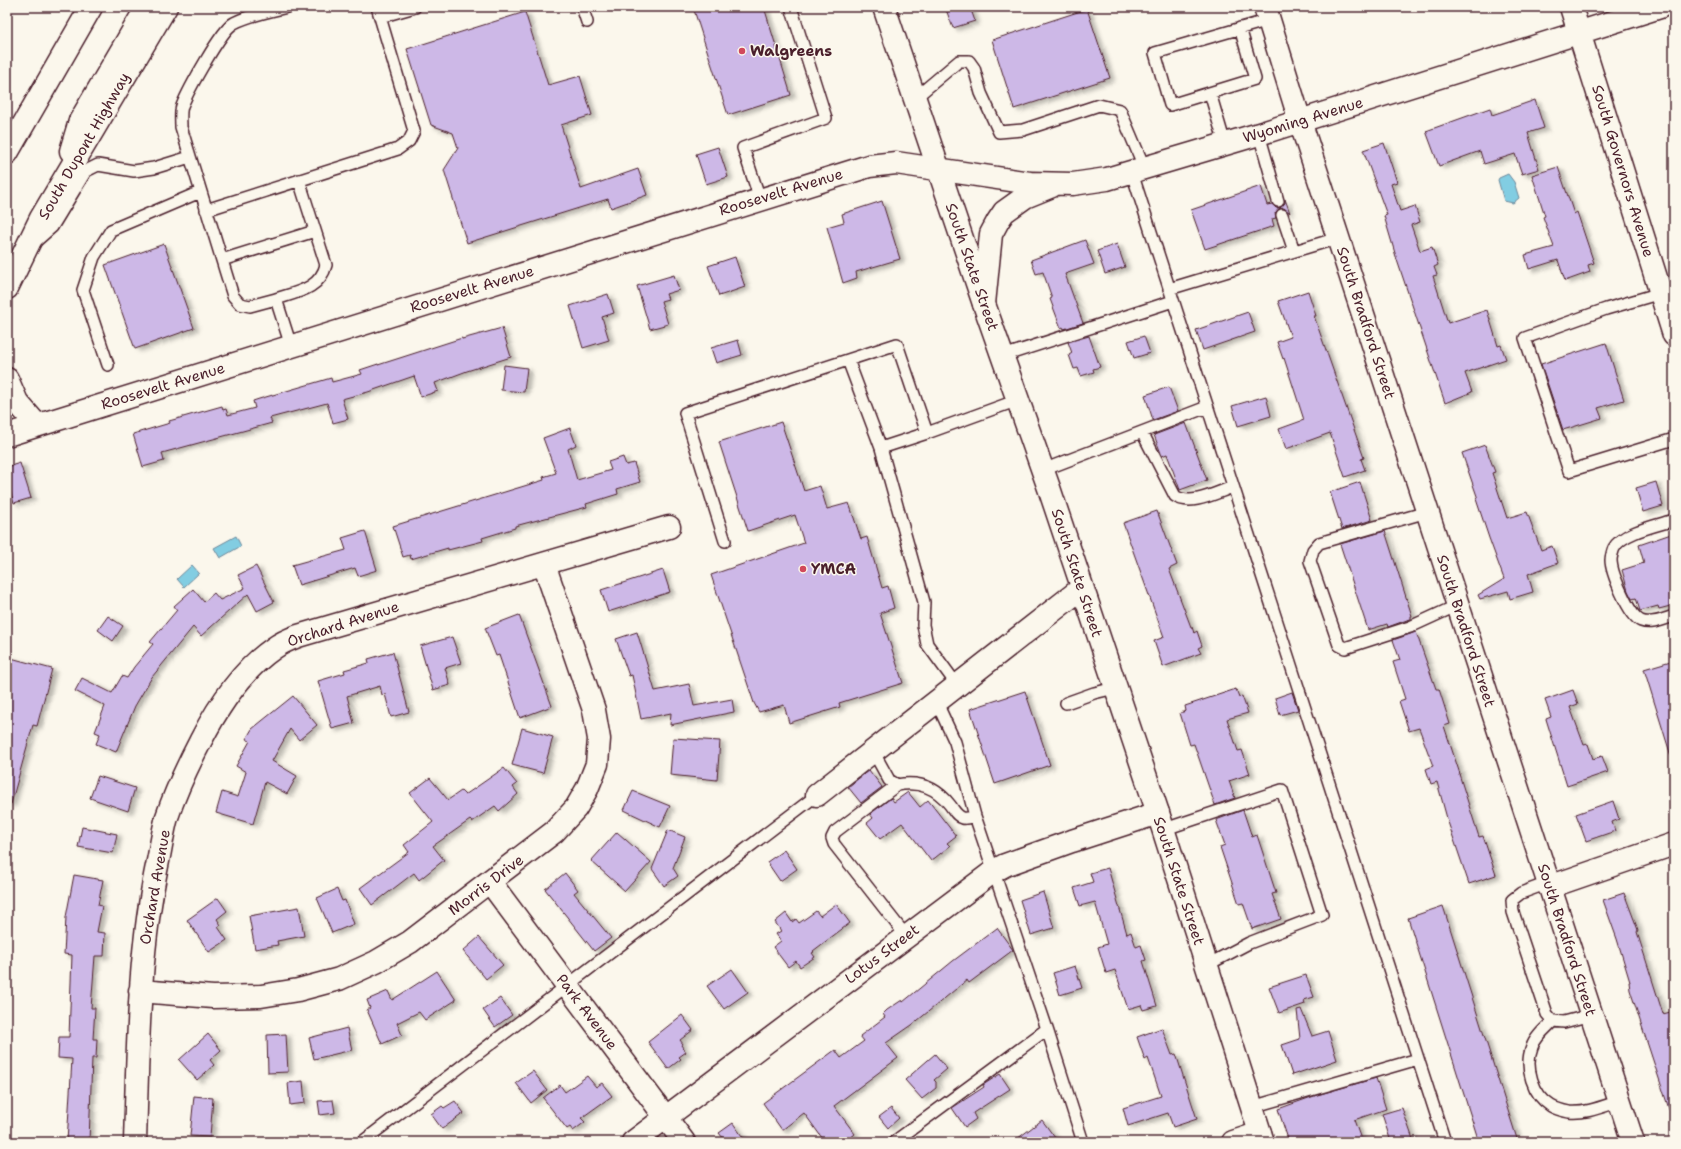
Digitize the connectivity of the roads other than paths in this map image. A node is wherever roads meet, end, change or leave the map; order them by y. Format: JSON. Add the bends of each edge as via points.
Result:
{"nodes":[{"id":1,"x":91,"y":7,"type":"edge"},
{"id":2,"x":147,"y":7,"type":"edge"},
{"id":3,"x":166,"y":7,"type":"edge"},
{"id":4,"x":287,"y":7,"type":"edge"},
{"id":5,"x":415,"y":7,"type":"edge"},
{"id":6,"x":582,"y":7,"type":"edge"},
{"id":7,"x":791,"y":7,"type":"edge"},
{"id":8,"x":884,"y":7,"type":"edge"},
{"id":9,"x":1572,"y":7,"type":"edge"},
{"id":10,"x":1660,"y":7,"type":"edge"},
{"id":11,"x":265,"y":10,"type":"edge"},
{"id":12,"x":378,"y":12,"type":"edge"},
{"id":13,"x":1267,"y":14,"type":"edge"},
{"id":14,"x":587,"y":22,"type":"dead end"},
{"id":15,"x":1240,"y":28,"type":"junction"},
{"id":16,"x":1580,"y":32,"type":"junction"},
{"id":17,"x":1210,"y":93,"type":"junction"},
{"id":18,"x":915,"y":98,"type":"junction"},
{"id":19,"x":1300,"y":121,"type":"junction"},
{"id":20,"x":1258,"y":134,"type":"junction"},
{"id":21,"x":1225,"y":144,"type":"junction"},
{"id":22,"x":7,"y":153,"type":"edge"},
{"id":23,"x":190,"y":157,"type":"junction"},
{"id":24,"x":940,"y":171,"type":"junction"},
{"id":25,"x":1138,"y":171,"type":"junction"},
{"id":26,"x":300,"y":180,"type":"junction"},
{"id":27,"x":1055,"y":184,"type":"junction"},
{"id":28,"x":58,"y":190,"type":"junction"},
{"id":29,"x":200,"y":192,"type":"junction"},
{"id":30,"x":760,"y":199,"type":"junction"},
{"id":31,"x":1278,"y":202,"type":"dead end"},
{"id":32,"x":206,"y":210,"type":"junction"},
{"id":33,"x":1282,"y":215,"type":"dead end"},
{"id":34,"x":315,"y":231,"type":"junction"},
{"id":35,"x":1338,"y":238,"type":"junction"},
{"id":36,"x":26,"y":250,"type":"junction"},
{"id":37,"x":1294,"y":251,"type":"junction"},
{"id":38,"x":222,"y":260,"type":"junction"},
{"id":39,"x":7,"y":288,"type":"edge"},
{"id":40,"x":1169,"y":289,"type":"junction"},
{"id":41,"x":1661,"y":293,"type":"junction"},
{"id":42,"x":276,"y":299,"type":"junction"},
{"id":43,"x":1173,"y":301,"type":"junction"},
{"id":44,"x":984,"y":304,"type":"junction"},
{"id":45,"x":1674,"y":335,"type":"edge"},
{"id":46,"x":291,"y":346,"type":"junction"},
{"id":47,"x":1003,"y":356,"type":"junction"},
{"id":48,"x":848,"y":360,"type":"junction"},
{"id":49,"x":108,"y":365,"type":"dead end"},
{"id":50,"x":7,"y":379,"type":"edge"},
{"id":51,"x":1018,"y":400,"type":"junction"},
{"id":52,"x":1207,"y":407,"type":"junction"},
{"id":53,"x":37,"y":425,"type":"junction"},
{"id":54,"x":1142,"y":432,"type":"junction"},
{"id":55,"x":927,"y":433,"type":"junction"},
{"id":56,"x":7,"y":435,"type":"edge"},
{"id":57,"x":1674,"y":439,"type":"edge"},
{"id":58,"x":880,"y":448,"type":"junction"},
{"id":59,"x":1043,"y":470,"type":"junction"},
{"id":60,"x":1233,"y":487,"type":"junction"},
{"id":61,"x":1428,"y":512,"type":"junction"},
{"id":62,"x":1674,"y":520,"type":"edge"},
{"id":63,"x":669,"y":527,"type":"dead end"},
{"id":64,"x":726,"y":540,"type":"dead end"},
{"id":65,"x":544,"y":564,"type":"junction"},
{"id":66,"x":1082,"y":588,"type":"junction"},
{"id":67,"x":1458,"y":605,"type":"junction"},
{"id":68,"x":1674,"y":616,"type":"edge"},
{"id":69,"x":957,"y":685,"type":"junction"},
{"id":70,"x":1115,"y":688,"type":"junction"},
{"id":71,"x":936,"y":701,"type":"junction"},
{"id":72,"x":1066,"y":703,"type":"dead end"},
{"id":73,"x":873,"y":751,"type":"junction"},
{"id":74,"x":897,"y":785,"type":"junction"},
{"id":75,"x":817,"y":795,"type":"joint"},
{"id":76,"x":975,"y":816,"type":"junction"},
{"id":77,"x":1160,"y":822,"type":"junction"},
{"id":78,"x":1674,"y":844,"type":"edge"},
{"id":79,"x":994,"y":871,"type":"junction"},
{"id":80,"x":490,"y":882,"type":"junction"},
{"id":81,"x":1549,"y":885,"type":"junction"},
{"id":82,"x":906,"y":936,"type":"junction"},
{"id":83,"x":1207,"y":965,"type":"junction"},
{"id":84,"x":566,"y":985,"type":"junction"},
{"id":85,"x":140,"y":991,"type":"junction"},
{"id":86,"x":1591,"y":1015,"type":"junction"},
{"id":87,"x":1553,"y":1021,"type":"junction"},
{"id":88,"x":1047,"y":1029,"type":"junction"},
{"id":89,"x":1418,"y":1058,"type":"junction"},
{"id":90,"x":1620,"y":1101,"type":"junction"},
{"id":91,"x":1252,"y":1107,"type":"junction"},
{"id":92,"x":666,"y":1117,"type":"junction"},
{"id":93,"x":1262,"y":1138,"type":"edge"},
{"id":94,"x":135,"y":1142,"type":"edge"},
{"id":95,"x":362,"y":1142,"type":"edge"},
{"id":96,"x":633,"y":1142,"type":"edge"},
{"id":97,"x":684,"y":1142,"type":"edge"},
{"id":98,"x":894,"y":1142,"type":"edge"},
{"id":99,"x":1083,"y":1142,"type":"edge"},
{"id":100,"x":1233,"y":1142,"type":"edge"},
{"id":101,"x":1445,"y":1142,"type":"edge"},
{"id":102,"x":1633,"y":1142,"type":"edge"}],
"edges":[{"from":1,"to":22,"type":"main road"},
{"from":2,"to":28,"type":"main road","via":[[80,121]]},
{"from":3,"to":28,"type":"main road","name":"South Dupont Highway"},
{"from":4,"to":11,"type":"lane"},
{"from":5,"to":12,"type":"lane"},
{"from":6,"to":14,"type":"lane"},
{"from":7,"to":30,"type":"lane","via":[[826,118],[743,148]]},
{"from":8,"to":18,"type":"main road","name":"South State Street"},
{"from":9,"to":16,"type":"main road","name":"South Governors Avenue"},
{"from":10,"to":16,"type":"main road","name":"Wyoming Avenue"},
{"from":11,"to":23,"type":"lane","via":[[233,23],[227,29],[181,107],[181,127]]},
{"from":12,"to":26,"type":"lane","via":[[414,131],[409,141],[398,149]]},
{"from":13,"to":15,"type":"lane"},
{"from":13,"to":19,"type":"main road","name":"South Bradford Street"},
{"from":15,"to":17,"type":"lane","via":[[1255,79]]},
{"from":15,"to":17,"type":"lane","via":[[1155,52],[1170,104]]},
{"from":16,"to":19,"type":"main road","name":"Wyoming Avenue"},
{"from":16,"to":41,"type":"main road","name":"South Governors Avenue"},
{"from":17,"to":21,"type":"lane"},
{"from":18,"to":24,"type":"main road","name":"South State Street"},
{"from":18,"to":25,"type":"lane","via":[[959,61],[969,62],[974,68],[981,93],[999,132],[1022,130],[1099,105],[1120,110]]},
{"from":19,"to":20,"type":"main road","name":"Wyoming Avenue"},
{"from":19,"to":35,"type":"main road","name":"South Bradford Street"},
{"from":20,"to":21,"type":"main road","name":"Wyoming Avenue"},
{"from":20,"to":31,"type":"lane"},
{"from":21,"to":25,"type":"main road","name":"Wyoming Avenue"},
{"from":23,"to":29,"type":"lane"},
{"from":23,"to":36,"type":"lane","via":[[134,171],[98,165],[86,171],[52,227]]},
{"from":24,"to":27,"type":"main road","name":"Wyoming Avenue"},
{"from":24,"to":30,"type":"main road","name":"Roosevelt Avenue","via":[[896,163],[869,166]]},
{"from":24,"to":44,"type":"main road","name":"South State Street"},
{"from":25,"to":27,"type":"main road","name":"Wyoming Avenue","via":[[1092,182]]},
{"from":25,"to":40,"type":"lane"},
{"from":26,"to":32,"type":"lane"},
{"from":26,"to":34,"type":"lane"},
{"from":27,"to":44,"type":"main road","via":[[1026,197],[1004,212],[998,221],[991,234]]},
{"from":28,"to":36,"type":"main road","name":"South Dupont Highway"},
{"from":29,"to":32,"type":"lane"},
{"from":29,"to":49,"type":"lane","via":[[111,230],[94,257],[83,290]]},
{"from":30,"to":46,"type":"main road","name":"Roosevelt Avenue"},
{"from":32,"to":38,"type":"lane"},
{"from":33,"to":37,"type":"lane"},
{"from":34,"to":38,"type":"lane"},
{"from":34,"to":42,"type":"lane","via":[[326,265],[323,275],[307,288]]},
{"from":35,"to":37,"type":"lane"},
{"from":35,"to":61,"type":"main road","name":"South Bradford Street"},
{"from":36,"to":39,"type":"main road","name":"South Dupont Highway"},
{"from":37,"to":40,"type":"lane"},
{"from":38,"to":42,"type":"lane","via":[[232,296],[240,304],[250,306]]},
{"from":40,"to":43,"type":"lane"},
{"from":41,"to":45,"type":"main road","name":"South Governors Avenue"},
{"from":41,"to":57,"type":"lane","via":[[1606,309],[1525,338],[1569,471]]},
{"from":42,"to":46,"type":"lane"},
{"from":43,"to":47,"type":"lane"},
{"from":43,"to":52,"type":"lane"},
{"from":44,"to":47,"type":"main road","name":"South State Street"},
{"from":46,"to":53,"type":"main road","name":"Roosevelt Avenue"},
{"from":47,"to":51,"type":"main road","name":"South State Street"},
{"from":48,"to":55,"type":"lane","via":[[896,344]]},
{"from":48,"to":58,"type":"lane"},
{"from":48,"to":64,"type":"lane","via":[[685,413]]},
{"from":50,"to":53,"type":"main road","via":[[17,402]]},
{"from":51,"to":55,"type":"lane"},
{"from":51,"to":59,"type":"main road","name":"South State Street"},
{"from":52,"to":54,"type":"lane"},
{"from":52,"to":60,"type":"lane"},
{"from":53,"to":56,"type":"main road","name":"Roosevelt Avenue"},
{"from":54,"to":59,"type":"lane"},
{"from":54,"to":60,"type":"lane","via":[[1175,496],[1181,500],[1194,500]]},
{"from":55,"to":58,"type":"lane"},
{"from":58,"to":69,"type":"lane","via":[[924,602],[923,625],[927,644]]},
{"from":59,"to":66,"type":"main road","name":"South State Street"},
{"from":60,"to":89,"type":"lane"},
{"from":61,"to":67,"type":"main road","name":"South Bradford Street"},
{"from":61,"to":67,"type":"lane","via":[[1319,543],[1313,550],[1310,561],[1339,645],[1345,648],[1410,627]]},
{"from":62,"to":68,"type":"lane","via":[[1638,530],[1625,538],[1614,547],[1611,560],[1625,601],[1632,613],[1641,621],[1654,622]]},
{"from":63,"to":65,"type":"main road","name":"Orchard Avenue"},
{"from":65,"to":80,"type":"main road","name":"Morris Drive","via":[[594,710],[599,739],[597,764],[576,808],[554,832]]},
{"from":65,"to":85,"type":"main road","name":"Orchard Avenue","via":[[298,636],[275,647],[251,667],[223,702],[207,729],[184,774],[167,818],[153,881]]},
{"from":66,"to":69,"type":"main road"},
{"from":66,"to":70,"type":"main road","name":"South State Street"},
{"from":67,"to":81,"type":"main road","name":"South Bradford Street"},
{"from":69,"to":71,"type":"main road"},
{"from":70,"to":72,"type":"lane"},
{"from":70,"to":77,"type":"main road","name":"South State Street"},
{"from":71,"to":73,"type":"main road"},
{"from":71,"to":76,"type":"lane","via":[[955,742]]},
{"from":73,"to":74,"type":"lane","via":[[889,780]]},
{"from":73,"to":75,"type":"main road"},
{"from":74,"to":76,"type":"lane","via":[[920,784],[934,790],[958,816],[965,819]]},
{"from":74,"to":82,"type":"lane","via":[[835,832],[832,838],[834,844]]},
{"from":75,"to":84,"type":"lane"},
{"from":76,"to":79,"type":"lane"},
{"from":77,"to":79,"type":"main road","name":"Lotus Street","via":[[1065,843]]},
{"from":77,"to":83,"type":"main road","name":"South State Street"},
{"from":77,"to":83,"type":"lane","via":[[1282,790],[1322,915],[1248,943]]},
{"from":78,"to":81,"type":"main road"},
{"from":79,"to":82,"type":"main road","name":"Lotus Street"},
{"from":79,"to":88,"type":"lane"},
{"from":80,"to":84,"type":"main road","name":"Park Avenue"},
{"from":80,"to":85,"type":"main road","name":"Morris Drive","via":[[410,942],[376,962],[339,979],[298,990],[261,996],[213,997]]},
{"from":81,"to":86,"type":"main road","name":"South Bradford Street"},
{"from":81,"to":87,"type":"lane","via":[[1521,893],[1512,900],[1513,912],[1547,1014]]},
{"from":82,"to":92,"type":"main road","name":"Lotus Street"},
{"from":83,"to":91,"type":"main road","name":"South State Street"},
{"from":84,"to":92,"type":"main road","name":"Park Avenue"},
{"from":84,"to":95,"type":"lane"},
{"from":85,"to":94,"type":"main road","name":"Orchard Avenue"},
{"from":86,"to":87,"type":"lane","via":[[1564,1022]]},
{"from":86,"to":90,"type":"main road","name":"South Bradford Street"},
{"from":87,"to":90,"type":"lane","via":[[1532,1045],[1528,1061],[1531,1078],[1540,1096],[1552,1107],[1570,1112],[1589,1110]]},
{"from":88,"to":98,"type":"lane"},
{"from":88,"to":99,"type":"lane"},
{"from":89,"to":91,"type":"lane"},
{"from":89,"to":101,"type":"lane"},
{"from":90,"to":102,"type":"main road","name":"South Bradford Street"},
{"from":91,"to":93,"type":"main road","name":"South State Street"},
{"from":92,"to":96,"type":"main road","name":"Lotus Street"},
{"from":92,"to":97,"type":"main road","name":"Park Avenue"},
{"from":93,"to":100,"type":"main road"}]}
